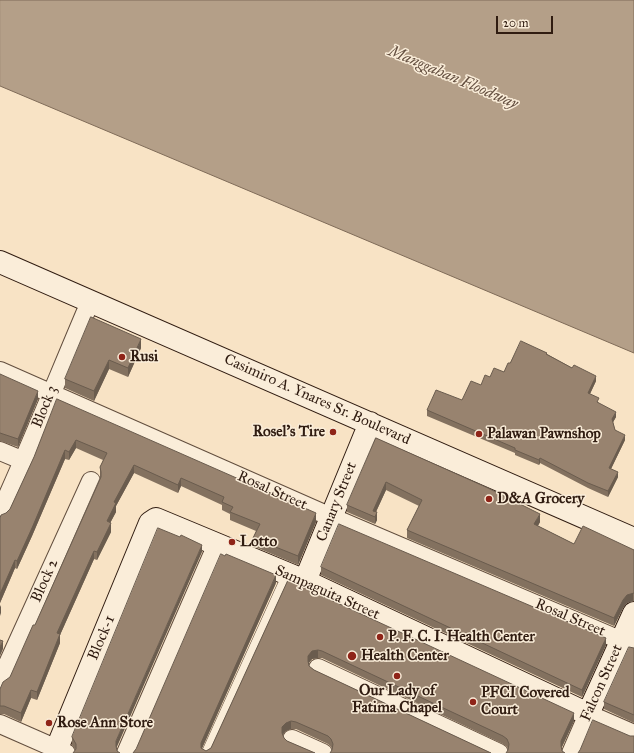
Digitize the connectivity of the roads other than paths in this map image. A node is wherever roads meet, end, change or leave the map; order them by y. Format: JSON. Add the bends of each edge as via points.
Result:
{"nodes":[{"id":1,"x":0,"y":262,"type":"edge"},
{"id":2,"x":90,"y":302,"type":"junction"},
{"id":3,"x":0,"y":371,"type":"edge"},
{"id":4,"x":51,"y":393,"type":"junction"},
{"id":5,"x":370,"y":423,"type":"junction"},
{"id":6,"x":0,"y":451,"type":"edge"},
{"id":7,"x":24,"y":461,"type":"junction"},
{"id":8,"x":91,"y":481,"type":"dead end"},
{"id":9,"x":0,"y":513,"type":"edge"},
{"id":10,"x":331,"y":517,"type":"junction"},
{"id":11,"x":150,"y":523,"type":"joint"},
{"id":12,"x":634,"y":539,"type":"edge"},
{"id":13,"x":217,"y":544,"type":"junction"},
{"id":14,"x":296,"y":578,"type":"junction"},
{"id":15,"x":634,"y":613,"type":"edge"},
{"id":16,"x":628,"y":643,"type":"edge"},
{"id":17,"x":318,"y":668,"type":"dead end"},
{"id":18,"x":0,"y":681,"type":"edge"},
{"id":19,"x":588,"y":714,"type":"junction"},
{"id":20,"x":0,"y":724,"type":"edge"},
{"id":21,"x":634,"y":734,"type":"edge"},
{"id":22,"x":292,"y":739,"type":"dead end"},
{"id":23,"x":59,"y":752,"type":"edge"},
{"id":24,"x":126,"y":753,"type":"edge"},
{"id":25,"x":206,"y":753,"type":"edge"},
{"id":26,"x":323,"y":753,"type":"edge"},
{"id":27,"x":500,"y":753,"type":"edge"},
{"id":28,"x":571,"y":753,"type":"edge"}],
"edges":[{"from":1,"to":2,"type":"street","name":"Casimiro A. Ynares Sr. Boulevard"},
{"from":2,"to":4,"type":"street","name":"Block 3"},
{"from":2,"to":5,"type":"street","name":"Casimiro A. Ynares Sr. Boulevard"},
{"from":3,"to":4,"type":"street","name":"Rosal Street"},
{"from":4,"to":7,"type":"street","name":"Block 3"},
{"from":4,"to":10,"type":"street","name":"Rosal Street"},
{"from":5,"to":10,"type":"street","name":"Canary Street"},
{"from":5,"to":12,"type":"street","name":"Casimiro A. Ynares Sr. Boulevard"},
{"from":6,"to":7,"type":"street"},
{"from":7,"to":9,"type":"street","name":"Block 3"},
{"from":8,"to":18,"type":"street","name":"Block 2"},
{"from":10,"to":14,"type":"street","name":"Canary Street"},
{"from":10,"to":16,"type":"street","name":"Rosal Street"},
{"from":11,"to":13,"type":"street","name":"Sampaguita Street","via":[[156,519]]},
{"from":11,"to":23,"type":"street","name":"Block-1"},
{"from":13,"to":14,"type":"street","name":"Sampaguita Street"},
{"from":13,"to":24,"type":"street"},
{"from":14,"to":19,"type":"street","name":"Sampaguita Street"},
{"from":14,"to":25,"type":"lane"},
{"from":15,"to":16,"type":"street","name":"Falcon Street"},
{"from":16,"to":19,"type":"street","name":"Falcon Street"},
{"from":17,"to":27,"type":"street"},
{"from":19,"to":21,"type":"street","name":"Sampaguita Street"},
{"from":19,"to":28,"type":"street","name":"Falcon Street"},
{"from":20,"to":23,"type":"street"},
{"from":22,"to":26,"type":"street"}]}
